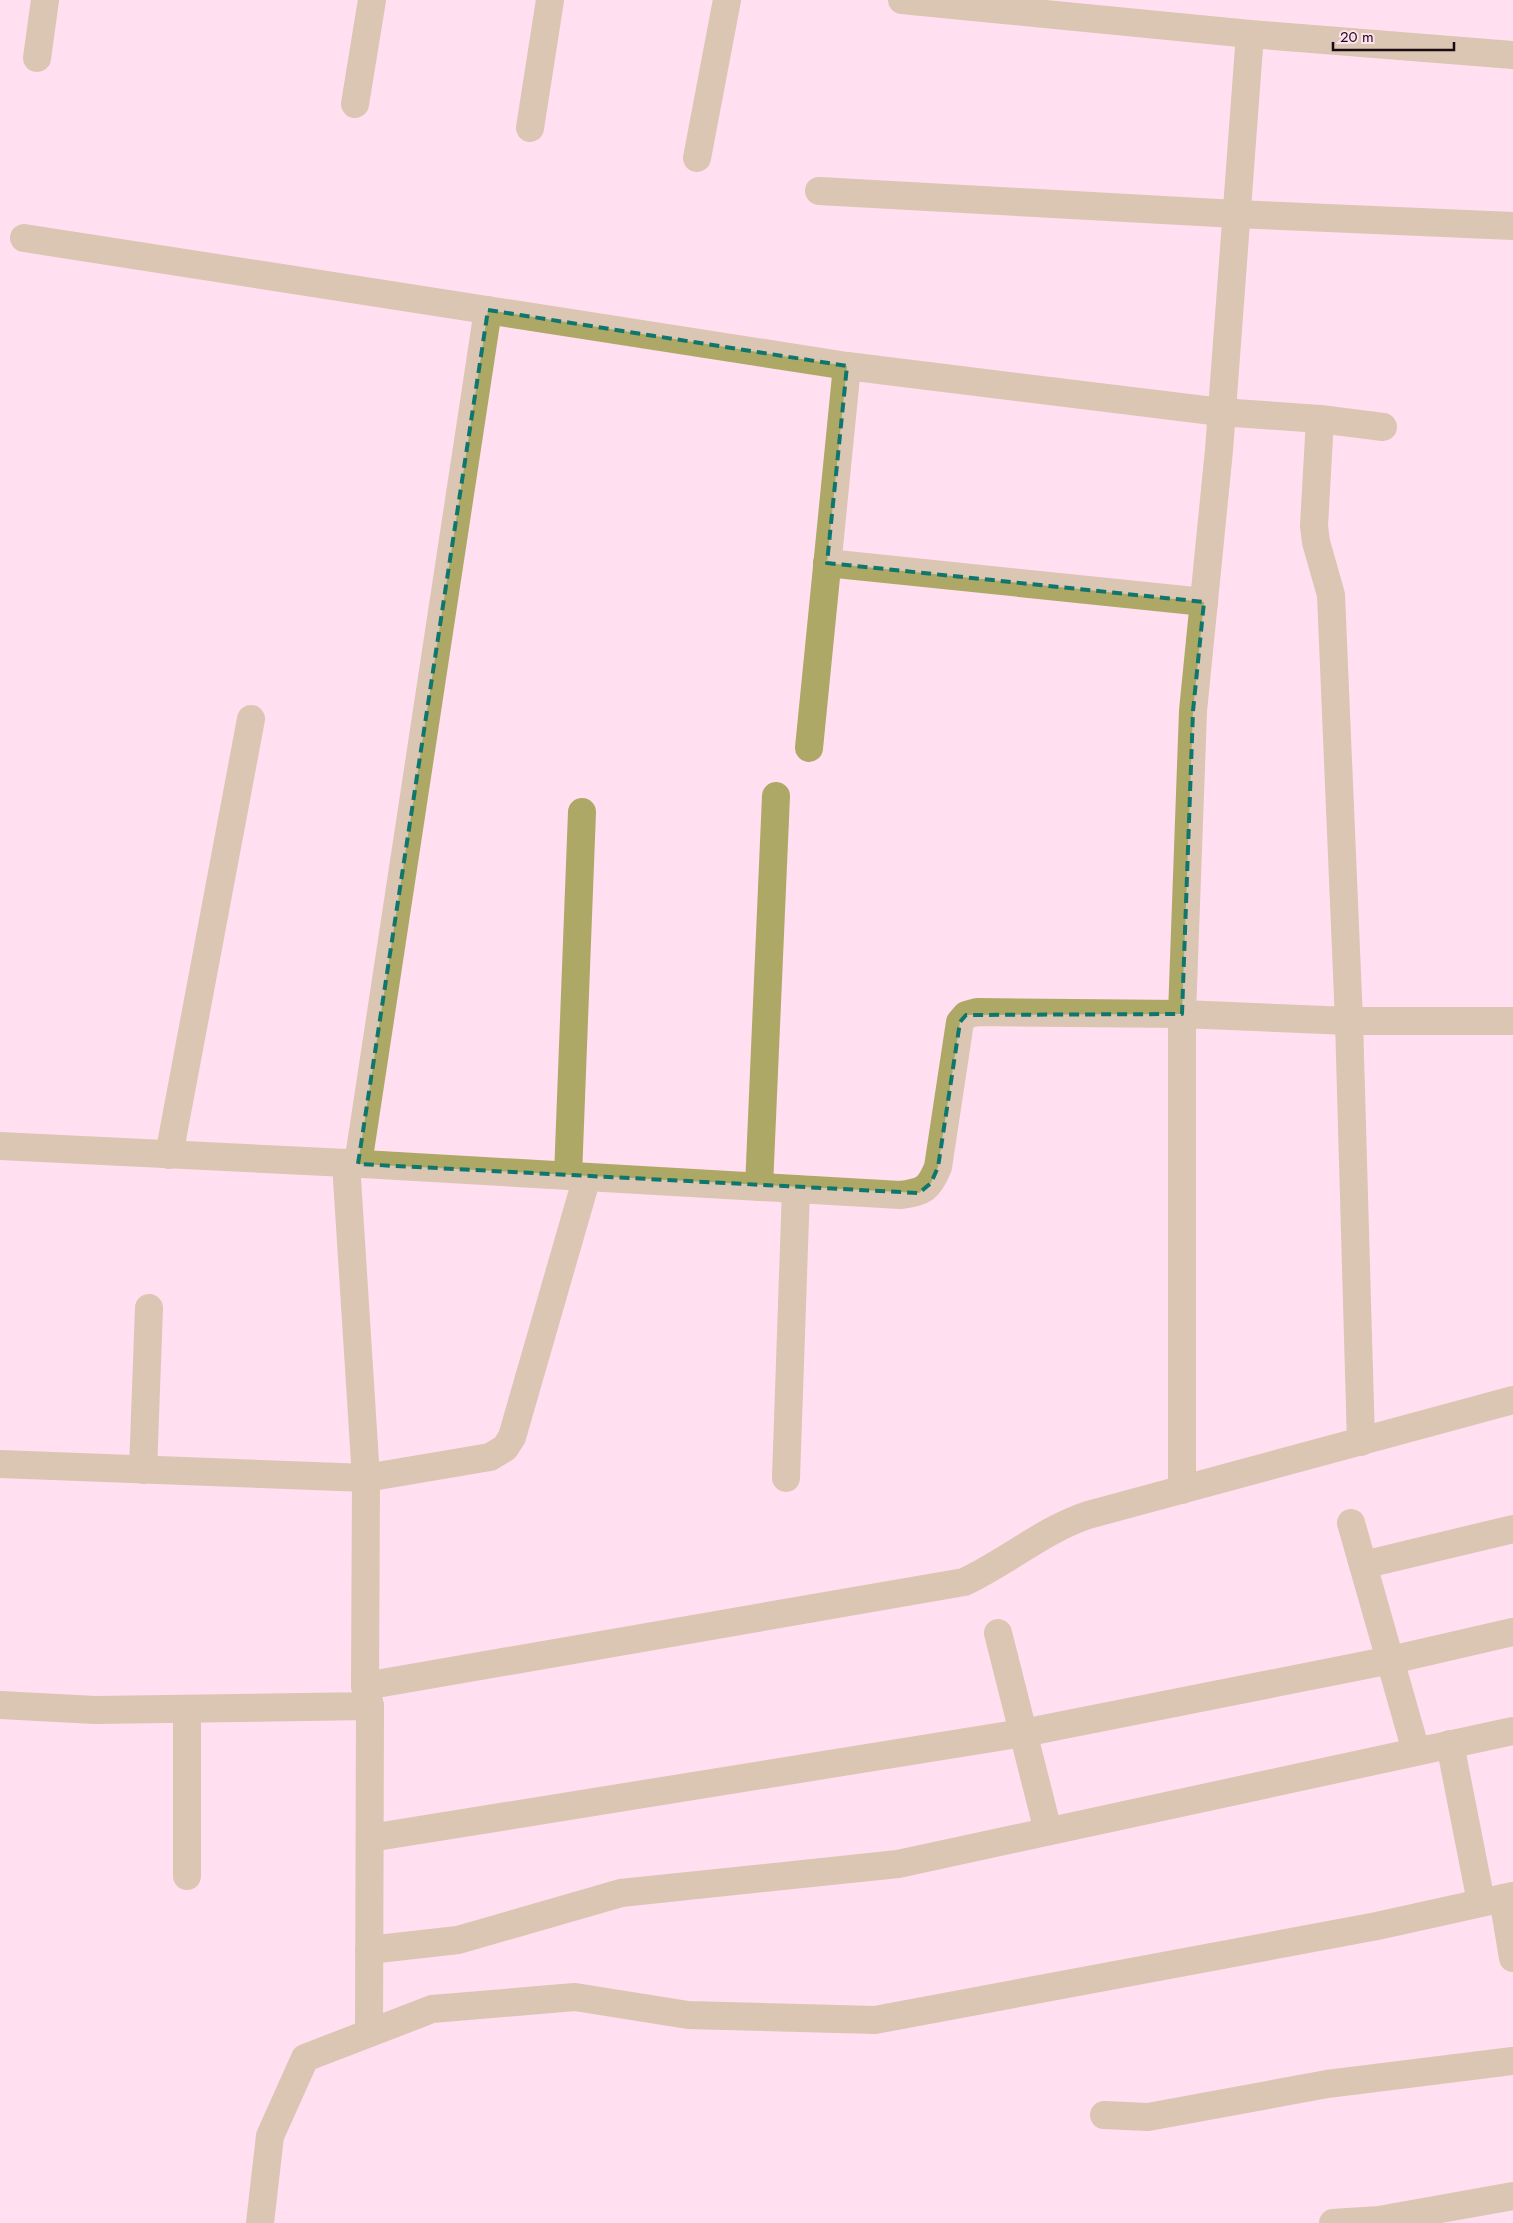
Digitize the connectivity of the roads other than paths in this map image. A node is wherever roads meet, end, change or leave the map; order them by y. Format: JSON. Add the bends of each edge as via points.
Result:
{"nodes":[{"id":1,"x":45,"y":0,"type":"edge"},
{"id":2,"x":372,"y":0,"type":"edge"},
{"id":3,"x":550,"y":0,"type":"edge"},
{"id":4,"x":727,"y":0,"type":"edge"},
{"id":5,"x":902,"y":0,"type":"edge"},
{"id":6,"x":1250,"y":34,"type":"junction"},
{"id":7,"x":1513,"y":55,"type":"edge"},
{"id":8,"x":37,"y":58,"type":"dead end"},
{"id":9,"x":355,"y":104,"type":"dead end"},
{"id":10,"x":530,"y":128,"type":"dead end"},
{"id":11,"x":697,"y":158,"type":"dead end"},
{"id":12,"x":819,"y":191,"type":"dead end"},
{"id":13,"x":1236,"y":214,"type":"junction"},
{"id":14,"x":1513,"y":226,"type":"edge"},
{"id":15,"x":24,"y":238,"type":"dead end"},
{"id":16,"x":488,"y":310,"type":"junction"},
{"id":17,"x":847,"y":366,"type":"junction"},
{"id":18,"x":1221,"y":412,"type":"junction"},
{"id":19,"x":1320,"y":419,"type":"junction"},
{"id":20,"x":1383,"y":427,"type":"dead end"},
{"id":21,"x":827,"y":563,"type":"junction"},
{"id":22,"x":1204,"y":602,"type":"junction"},
{"id":23,"x":251,"y":719,"type":"dead end"},
{"id":24,"x":809,"y":748,"type":"dead end"},
{"id":25,"x":776,"y":796,"type":"dead end"},
{"id":26,"x":582,"y":812,"type":"dead end"},
{"id":27,"x":1182,"y":1014,"type":"junction"},
{"id":28,"x":1349,"y":1021,"type":"junction"},
{"id":29,"x":1513,"y":1022,"type":"edge"},
{"id":30,"x":0,"y":1146,"type":"edge"},
{"id":31,"x":169,"y":1154,"type":"junction"},
{"id":32,"x":352,"y":1164,"type":"junction"},
{"id":33,"x":578,"y":1176,"type":"junction"},
{"id":34,"x":759,"y":1187,"type":"junction"},
{"id":35,"x":796,"y":1189,"type":"junction"},
{"id":36,"x":149,"y":1308,"type":"dead end"},
{"id":37,"x":1513,"y":1400,"type":"edge"},
{"id":38,"x":1361,"y":1442,"type":"junction"},
{"id":39,"x":0,"y":1464,"type":"edge"},
{"id":40,"x":143,"y":1470,"type":"junction"},
{"id":41,"x":366,"y":1478,"type":"junction"},
{"id":42,"x":786,"y":1478,"type":"dead end"},
{"id":43,"x":1182,"y":1490,"type":"junction"},
{"id":44,"x":1351,"y":1523,"type":"dead end"},
{"id":45,"x":1513,"y":1529,"type":"edge"},
{"id":46,"x":1363,"y":1565,"type":"junction"},
{"id":47,"x":1513,"y":1632,"type":"edge"},
{"id":48,"x":998,"y":1633,"type":"dead end"},
{"id":49,"x":1391,"y":1660,"type":"junction"},
{"id":50,"x":367,"y":1696,"type":"junction"},
{"id":51,"x":0,"y":1705,"type":"edge"},
{"id":52,"x":187,"y":1709,"type":"junction"},
{"id":53,"x":1513,"y":1731,"type":"edge"},
{"id":54,"x":1023,"y":1733,"type":"junction"},
{"id":55,"x":1450,"y":1744,"type":"junction"},
{"id":56,"x":1416,"y":1751,"type":"junction"},
{"id":57,"x":1048,"y":1831,"type":"junction"},
{"id":58,"x":370,"y":1838,"type":"junction"},
{"id":59,"x":187,"y":1876,"type":"dead end"},
{"id":60,"x":1499,"y":1899,"type":"edge"},
{"id":61,"x":369,"y":1950,"type":"junction"},
{"id":62,"x":1513,"y":1958,"type":"edge"},
{"id":63,"x":369,"y":2033,"type":"junction"},
{"id":64,"x":1513,"y":2061,"type":"edge"},
{"id":65,"x":1104,"y":2115,"type":"dead end"},
{"id":66,"x":1513,"y":2196,"type":"edge"},
{"id":67,"x":260,"y":2223,"type":"edge"},
{"id":68,"x":1333,"y":2223,"type":"edge"}],
"edges":[{"from":1,"to":8,"type":"street"},
{"from":2,"to":9,"type":"street"},
{"from":3,"to":10,"type":"street"},
{"from":4,"to":11,"type":"street"},
{"from":5,"to":6,"type":"street"},
{"from":6,"to":7,"type":"street"},
{"from":6,"to":13,"type":"street"},
{"from":12,"to":13,"type":"street"},
{"from":13,"to":14,"type":"street"},
{"from":13,"to":18,"type":"street"},
{"from":15,"to":16,"type":"street"},
{"from":16,"to":17,"type":"street"},
{"from":16,"to":32,"type":"street"},
{"from":17,"to":18,"type":"street"},
{"from":17,"to":21,"type":"street"},
{"from":18,"to":19,"type":"street"},
{"from":18,"to":22,"type":"street"},
{"from":19,"to":20,"type":"street"},
{"from":19,"to":28,"type":"street","via":[[1314,526],[1331,595]]},
{"from":21,"to":22,"type":"street"},
{"from":21,"to":24,"type":"street"},
{"from":22,"to":27,"type":"street","via":[[1194,711]]},
{"from":23,"to":31,"type":"street"},
{"from":25,"to":34,"type":"street"},
{"from":26,"to":33,"type":"street"},
{"from":27,"to":28,"type":"street"},
{"from":27,"to":35,"type":"street","via":[[966,1014],[960,1022],[938,1167],[932,1183],[919,1193],[900,1195]]},
{"from":27,"to":43,"type":"street"},
{"from":28,"to":29,"type":"street"},
{"from":28,"to":38,"type":"street"},
{"from":30,"to":31,"type":"street"},
{"from":31,"to":32,"type":"street"},
{"from":32,"to":33,"type":"street"},
{"from":32,"to":41,"type":"street"},
{"from":33,"to":34,"type":"street"},
{"from":33,"to":41,"type":"street","via":[[512,1437],[505,1448],[490,1456]]},
{"from":34,"to":35,"type":"street"},
{"from":35,"to":42,"type":"street"},
{"from":36,"to":40,"type":"street"},
{"from":37,"to":38,"type":"street"},
{"from":38,"to":43,"type":"street"},
{"from":39,"to":40,"type":"street"},
{"from":40,"to":41,"type":"street"},
{"from":41,"to":50,"type":"street"},
{"from":43,"to":50,"type":"street","via":[[1064,1523],[987,1572],[964,1582]]},
{"from":44,"to":46,"type":"street"},
{"from":45,"to":46,"type":"street"},
{"from":46,"to":49,"type":"street"},
{"from":47,"to":49,"type":"street"},
{"from":48,"to":54,"type":"street"},
{"from":49,"to":54,"type":"street"},
{"from":49,"to":56,"type":"street"},
{"from":50,"to":52,"type":"street"},
{"from":50,"to":58,"type":"street"},
{"from":51,"to":52,"type":"street","via":[[95,1710]]},
{"from":52,"to":59,"type":"street"},
{"from":53,"to":55,"type":"street"},
{"from":54,"to":57,"type":"street"},
{"from":54,"to":58,"type":"street"},
{"from":55,"to":56,"type":"street"},
{"from":55,"to":60,"type":"street"},
{"from":56,"to":57,"type":"street"},
{"from":57,"to":61,"type":"street","via":[[898,1864],[621,1893],[458,1940]]},
{"from":58,"to":61,"type":"street"},
{"from":60,"to":62,"type":"street"},
{"from":60,"to":63,"type":"street","via":[[1368,1928],[875,2020],[688,2015],[575,1997],[432,2009]]},
{"from":61,"to":63,"type":"street"},
{"from":63,"to":67,"type":"street","via":[[305,2058],[270,2136]]},
{"from":64,"to":65,"type":"street","via":[[1327,2084],[1148,2117]]},
{"from":66,"to":68,"type":"street","via":[[1379,2220]]}]}
